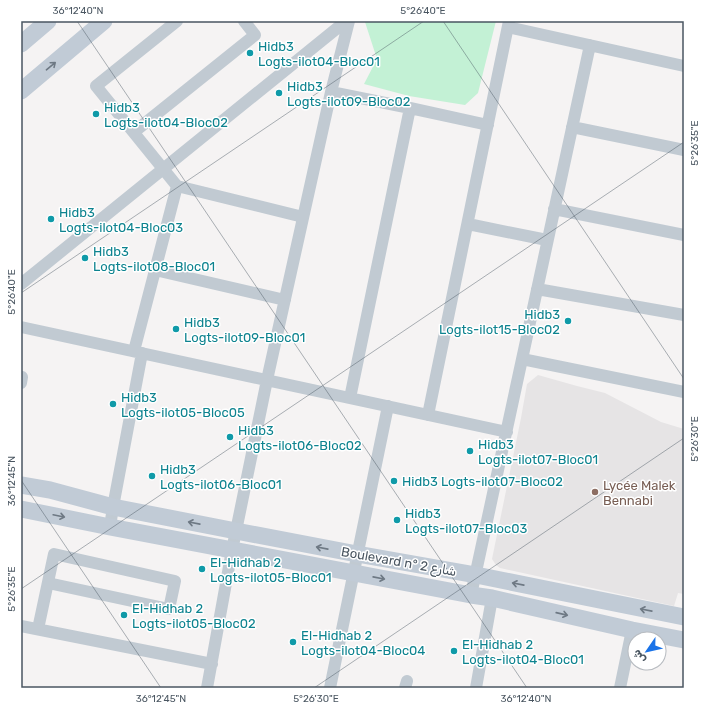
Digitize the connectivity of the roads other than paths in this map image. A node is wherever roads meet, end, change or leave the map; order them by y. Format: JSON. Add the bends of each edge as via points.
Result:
{"nodes":[{"id":1,"x":48,"y":21,"type":"edge"},
{"id":2,"x":104,"y":21,"type":"edge"},
{"id":3,"x":177,"y":21,"type":"edge"},
{"id":4,"x":244,"y":21,"type":"edge"},
{"id":5,"x":348,"y":21,"type":"edge"},
{"id":6,"x":508,"y":24,"type":"edge"},
{"id":7,"x":21,"y":44,"type":"edge"},
{"id":8,"x":590,"y":45,"type":"junction"},
{"id":9,"x":684,"y":66,"type":"edge"},
{"id":10,"x":21,"y":91,"type":"edge"},
{"id":11,"x":331,"y":92,"type":"junction"},
{"id":12,"x":410,"y":108,"type":"junction"},
{"id":13,"x":488,"y":125,"type":"junction"},
{"id":14,"x":572,"y":127,"type":"junction"},
{"id":15,"x":134,"y":132,"type":"junction"},
{"id":16,"x":684,"y":150,"type":"edge"},
{"id":17,"x":163,"y":169,"type":"junction"},
{"id":18,"x":177,"y":186,"type":"junction"},
{"id":19,"x":554,"y":209,"type":"junction"},
{"id":20,"x":303,"y":218,"type":"junction"},
{"id":21,"x":468,"y":224,"type":"junction"},
{"id":22,"x":684,"y":235,"type":"edge"},
{"id":23,"x":548,"y":240,"type":"junction"},
{"id":24,"x":155,"y":270,"type":"junction"},
{"id":25,"x":21,"y":284,"type":"edge"},
{"id":26,"x":537,"y":289,"type":"junction"},
{"id":27,"x":285,"y":300,"type":"junction"},
{"id":28,"x":684,"y":315,"type":"edge"},
{"id":29,"x":21,"y":327,"type":"edge"},
{"id":30,"x":138,"y":352,"type":"junction"},
{"id":31,"x":522,"y":359,"type":"junction"},
{"id":32,"x":267,"y":380,"type":"junction"},
{"id":33,"x":684,"y":392,"type":"edge"},
{"id":34,"x":350,"y":398,"type":"junction"},
{"id":35,"x":388,"y":406,"type":"junction"},
{"id":36,"x":428,"y":415,"type":"junction"},
{"id":37,"x":507,"y":432,"type":"junction"},
{"id":38,"x":21,"y":485,"type":"edge"},
{"id":39,"x":113,"y":507,"type":"junction"},
{"id":40,"x":21,"y":509,"type":"edge"},
{"id":41,"x":110,"y":527,"type":"junction"},
{"id":42,"x":236,"y":531,"type":"junction"},
{"id":43,"x":232,"y":550,"type":"junction"},
{"id":44,"x":357,"y":554,"type":"junction"},
{"id":45,"x":354,"y":573,"type":"junction"},
{"id":46,"x":476,"y":575,"type":"junction"},
{"id":47,"x":48,"y":583,"type":"junction"},
{"id":48,"x":472,"y":595,"type":"junction"},
{"id":49,"x":492,"y":598,"type":"junction"},
{"id":50,"x":684,"y":617,"type":"edge"},
{"id":51,"x":21,"y":626,"type":"edge"},
{"id":52,"x":38,"y":629,"type":"junction"},
{"id":53,"x":632,"y":630,"type":"junction"},
{"id":54,"x":684,"y":640,"type":"edge"},
{"id":55,"x":212,"y":664,"type":"junction"},
{"id":56,"x":207,"y":688,"type":"edge"},
{"id":57,"x":330,"y":688,"type":"edge"},
{"id":58,"x":476,"y":688,"type":"edge"},
{"id":59,"x":620,"y":688,"type":"edge"}],
"edges":[{"from":1,"to":7,"type":"main road"},
{"from":10,"to":2,"type":"main road","one_way":true},
{"from":3,"to":15,"type":"street","via":[[96,86]]},
{"from":4,"to":15,"type":"street","via":[[255,35]]},
{"from":5,"to":11,"type":"street"},
{"from":5,"to":17,"type":"street"},
{"from":6,"to":8,"type":"street"},
{"from":6,"to":13,"type":"street"},
{"from":8,"to":9,"type":"street"},
{"from":8,"to":14,"type":"street"},
{"from":11,"to":12,"type":"street"},
{"from":11,"to":20,"type":"street"},
{"from":12,"to":13,"type":"street"},
{"from":12,"to":34,"type":"street"},
{"from":13,"to":21,"type":"street"},
{"from":14,"to":16,"type":"street"},
{"from":14,"to":19,"type":"street"},
{"from":15,"to":17,"type":"street"},
{"from":17,"to":18,"type":"street"},
{"from":17,"to":25,"type":"street"},
{"from":18,"to":20,"type":"street"},
{"from":18,"to":24,"type":"street"},
{"from":19,"to":22,"type":"street"},
{"from":19,"to":23,"type":"street"},
{"from":20,"to":27,"type":"street"},
{"from":21,"to":23,"type":"street"},
{"from":21,"to":36,"type":"street"},
{"from":23,"to":26,"type":"street"},
{"from":24,"to":27,"type":"street"},
{"from":24,"to":30,"type":"street"},
{"from":26,"to":28,"type":"street"},
{"from":26,"to":31,"type":"street"},
{"from":27,"to":32,"type":"street"},
{"from":29,"to":30,"type":"street"},
{"from":30,"to":32,"type":"street"},
{"from":30,"to":39,"type":"street"},
{"from":31,"to":33,"type":"street"},
{"from":31,"to":37,"type":"street"},
{"from":32,"to":34,"type":"street"},
{"from":32,"to":42,"type":"street"},
{"from":34,"to":35,"type":"street"},
{"from":35,"to":36,"type":"street"},
{"from":35,"to":44,"type":"street"},
{"from":36,"to":37,"type":"street"},
{"from":37,"to":46,"type":"street"},
{"from":38,"to":39,"type":"main road","name":"Boulevard n° شارع 2"},
{"from":39,"to":41,"type":"street"},
{"from":42,"to":39,"type":"main road","name":"Boulevard n° شارع 2","one_way":true},
{"from":40,"to":41,"type":"main road","name":"Boulevard n° شارع 2","one_way":true},
{"from":41,"to":43,"type":"main road","name":"Boulevard n° شارع 2"},
{"from":42,"to":43,"type":"street"},
{"from":44,"to":42,"type":"main road","name":"Boulevard n° شارع 2","one_way":true},
{"from":43,"to":45,"type":"main road","name":"Boulevard n° شارع 2"},
{"from":43,"to":55,"type":"street"},
{"from":44,"to":45,"type":"street"},
{"from":44,"to":46,"type":"main road","name":"Boulevard n° شارع 2"},
{"from":45,"to":48,"type":"main road","name":"Boulevard n° شارع 2","one_way":true},
{"from":45,"to":57,"type":"street"},
{"from":46,"to":48,"type":"street"},
{"from":50,"to":46,"type":"main road","name":"Boulevard n° شارع 2","one_way":true},
{"from":47,"to":47,"type":"street","via":[[54,554],[175,581],[169,609]]},
{"from":47,"to":52,"type":"street"},
{"from":48,"to":49,"type":"main road","name":"Boulevard n° شارع 2"},
{"from":49,"to":53,"type":"main road","name":"Boulevard n° شارع 2","one_way":true},
{"from":49,"to":58,"type":"street"},
{"from":51,"to":52,"type":"street"},
{"from":52,"to":55,"type":"street"},
{"from":53,"to":54,"type":"main road","name":"Boulevard n° شارع 2"},
{"from":53,"to":59,"type":"street"},
{"from":55,"to":56,"type":"street"}]}
